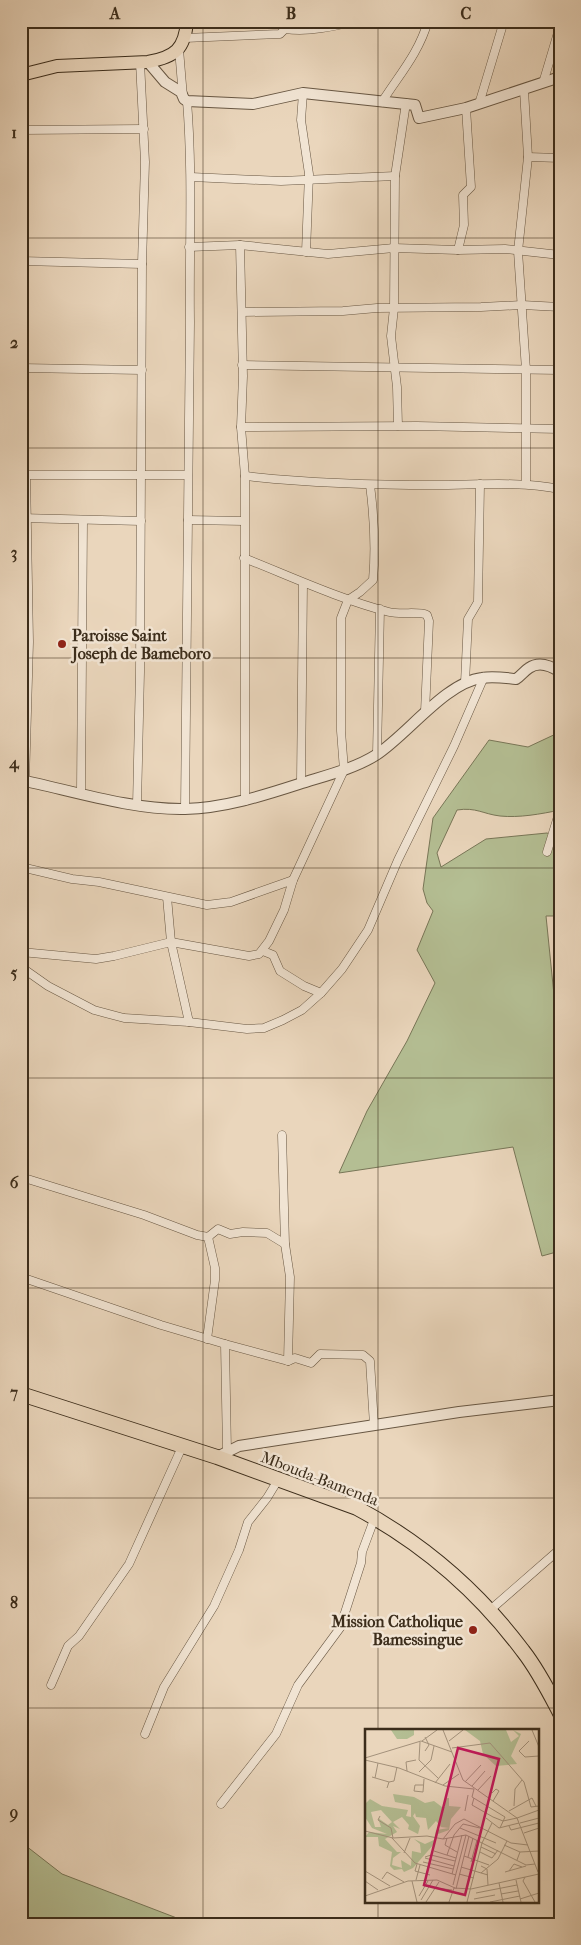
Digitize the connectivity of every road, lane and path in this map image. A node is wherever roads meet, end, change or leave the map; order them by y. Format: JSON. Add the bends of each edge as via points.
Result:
{"nodes":[{"id":1,"x":187,"y":21,"type":"edge"},
{"id":2,"x":356,"y":21,"type":"edge"},
{"id":3,"x":428,"y":21,"type":"edge"},
{"id":4,"x":504,"y":21,"type":"edge"},
{"id":5,"x":560,"y":26,"type":"edge"},
{"id":6,"x":182,"y":43,"type":"junction"},
{"id":7,"x":144,"y":62,"type":"junction"},
{"id":8,"x":21,"y":75,"type":"edge"},
{"id":9,"x":560,"y":77,"type":"edge"},
{"id":10,"x":543,"y":83,"type":"junction"},
{"id":11,"x":524,"y":90,"type":"junction"},
{"id":12,"x":303,"y":94,"type":"junction"},
{"id":13,"x":185,"y":100,"type":"junction"},
{"id":14,"x":382,"y":102,"type":"junction"},
{"id":15,"x":406,"y":103,"type":"junction"},
{"id":16,"x":479,"y":104,"type":"junction"},
{"id":17,"x":466,"y":108,"type":"junction"},
{"id":18,"x":144,"y":129,"type":"junction"},
{"id":19,"x":21,"y":130,"type":"edge"},
{"id":20,"x":528,"y":158,"type":"junction"},
{"id":21,"x":560,"y":158,"type":"edge"},
{"id":22,"x":395,"y":176,"type":"junction"},
{"id":23,"x":191,"y":177,"type":"junction"},
{"id":24,"x":308,"y":180,"type":"junction"},
{"id":25,"x":240,"y":245,"type":"junction"},
{"id":26,"x":188,"y":247,"type":"junction"},
{"id":27,"x":394,"y":248,"type":"junction"},
{"id":28,"x":458,"y":250,"type":"junction"},
{"id":29,"x":518,"y":251,"type":"junction"},
{"id":30,"x":306,"y":252,"type":"junction"},
{"id":31,"x":560,"y":255,"type":"edge"},
{"id":32,"x":21,"y":261,"type":"edge"},
{"id":33,"x":142,"y":264,"type":"junction"},
{"id":34,"x":522,"y":305,"type":"junction"},
{"id":35,"x":560,"y":307,"type":"edge"},
{"id":36,"x":394,"y":308,"type":"junction"},
{"id":37,"x":242,"y":312,"type":"junction"},
{"id":38,"x":242,"y":365,"type":"junction"},
{"id":39,"x":21,"y":368,"type":"edge"},
{"id":40,"x":394,"y":368,"type":"junction"},
{"id":41,"x":142,"y":370,"type":"junction"},
{"id":42,"x":526,"y":370,"type":"junction"},
{"id":43,"x":560,"y":370,"type":"edge"},
{"id":44,"x":398,"y":426,"type":"junction"},
{"id":45,"x":241,"y":427,"type":"junction"},
{"id":46,"x":526,"y":429,"type":"junction"},
{"id":47,"x":560,"y":429,"type":"edge"},
{"id":48,"x":24,"y":475,"type":"edge"},
{"id":49,"x":141,"y":475,"type":"junction"},
{"id":50,"x":188,"y":475,"type":"junction"},
{"id":51,"x":245,"y":476,"type":"junction"},
{"id":52,"x":480,"y":484,"type":"junction"},
{"id":53,"x":526,"y":484,"type":"junction"},
{"id":54,"x":370,"y":485,"type":"junction"},
{"id":55,"x":560,"y":489,"type":"edge"},
{"id":56,"x":25,"y":518,"type":"edge"},
{"id":57,"x":83,"y":520,"type":"junction"},
{"id":58,"x":188,"y":520,"type":"junction"},
{"id":59,"x":141,"y":521,"type":"junction"},
{"id":60,"x":244,"y":521,"type":"junction"},
{"id":61,"x":244,"y":558,"type":"junction"},
{"id":62,"x":303,"y":583,"type":"junction"},
{"id":63,"x":348,"y":600,"type":"junction"},
{"id":64,"x":380,"y":609,"type":"junction"},
{"id":65,"x":560,"y":672,"type":"edge"},
{"id":66,"x":484,"y":677,"type":"junction"},
{"id":67,"x":465,"y":682,"type":"junction"},
{"id":68,"x":425,"y":712,"type":"junction"},
{"id":69,"x":376,"y":754,"type":"junction"},
{"id":70,"x":344,"y":770,"type":"junction"},
{"id":71,"x":23,"y":781,"type":"edge"},
{"id":72,"x":301,"y":783,"type":"junction"},
{"id":73,"x":81,"y":793,"type":"junction"},
{"id":74,"x":245,"y":800,"type":"junction"},
{"id":75,"x":137,"y":805,"type":"junction"},
{"id":76,"x":185,"y":809,"type":"junction"},
{"id":77,"x":560,"y":810,"type":"edge"},
{"id":78,"x":547,"y":852,"type":"dead end"},
{"id":79,"x":21,"y":867,"type":"edge"},
{"id":80,"x":293,"y":880,"type":"junction"},
{"id":81,"x":167,"y":897,"type":"junction"},
{"id":82,"x":171,"y":942,"type":"junction"},
{"id":83,"x":263,"y":951,"type":"junction"},
{"id":84,"x":21,"y":952,"type":"edge"},
{"id":85,"x":21,"y":967,"type":"edge"},
{"id":86,"x":321,"y":993,"type":"junction"},
{"id":87,"x":189,"y":1022,"type":"junction"},
{"id":88,"x":282,"y":1135,"type":"dead end"},
{"id":89,"x":21,"y":1177,"type":"edge"},
{"id":90,"x":208,"y":1237,"type":"junction"},
{"id":91,"x":285,"y":1244,"type":"junction"},
{"id":92,"x":21,"y":1278,"type":"edge"},
{"id":93,"x":207,"y":1339,"type":"junction"},
{"id":94,"x":225,"y":1344,"type":"junction"},
{"id":95,"x":288,"y":1361,"type":"junction"},
{"id":96,"x":21,"y":1394,"type":"edge"},
{"id":97,"x":560,"y":1400,"type":"edge"},
{"id":98,"x":374,"y":1425,"type":"junction"},
{"id":99,"x":182,"y":1446,"type":"junction"},
{"id":100,"x":222,"y":1454,"type":"junction"},
{"id":101,"x":278,"y":1480,"type":"junction"},
{"id":102,"x":374,"y":1517,"type":"junction"},
{"id":103,"x":560,"y":1549,"type":"edge"},
{"id":104,"x":489,"y":1611,"type":"junction"},
{"id":105,"x":51,"y":1685,"type":"dead end"},
{"id":106,"x":560,"y":1713,"type":"edge"},
{"id":107,"x":145,"y":1734,"type":"dead end"},
{"id":108,"x":221,"y":1804,"type":"dead end"}],
"edges":[{"from":1,"to":6,"type":"main road"},
{"from":2,"to":6,"type":"street","via":[[300,31],[284,29],[280,34]]},
{"from":3,"to":14,"type":"street","via":[[415,54]]},
{"from":4,"to":16,"type":"street"},
{"from":5,"to":10,"type":"street"},
{"from":6,"to":7,"type":"main road","via":[[170,56]]},
{"from":6,"to":13,"type":"street"},
{"from":7,"to":8,"type":"main road","via":[[57,66]]},
{"from":7,"to":13,"type":"street","via":[[181,92]]},
{"from":7,"to":18,"type":"street"},
{"from":9,"to":10,"type":"street"},
{"from":10,"to":11,"type":"street"},
{"from":11,"to":16,"type":"street"},
{"from":11,"to":20,"type":"street"},
{"from":12,"to":13,"type":"street","via":[[253,104]]},
{"from":12,"to":14,"type":"street"},
{"from":12,"to":24,"type":"street","via":[[301,120]]},
{"from":13,"to":23,"type":"street"},
{"from":14,"to":15,"type":"street"},
{"from":15,"to":17,"type":"street","via":[[415,105],[419,118]]},
{"from":15,"to":22,"type":"street"},
{"from":16,"to":17,"type":"street"},
{"from":17,"to":28,"type":"street","via":[[471,187],[463,195],[464,225]]},
{"from":18,"to":19,"type":"street"},
{"from":18,"to":33,"type":"street"},
{"from":20,"to":21,"type":"street"},
{"from":20,"to":29,"type":"street"},
{"from":22,"to":24,"type":"street"},
{"from":22,"to":27,"type":"street"},
{"from":23,"to":24,"type":"street"},
{"from":23,"to":26,"type":"street"},
{"from":24,"to":30,"type":"street"},
{"from":25,"to":26,"type":"street"},
{"from":25,"to":30,"type":"street"},
{"from":25,"to":37,"type":"street"},
{"from":26,"to":50,"type":"street"},
{"from":27,"to":28,"type":"street"},
{"from":27,"to":30,"type":"street","via":[[328,254]]},
{"from":27,"to":36,"type":"street"},
{"from":28,"to":29,"type":"street"},
{"from":29,"to":31,"type":"street"},
{"from":29,"to":34,"type":"street"},
{"from":32,"to":33,"type":"street"},
{"from":33,"to":41,"type":"street"},
{"from":34,"to":35,"type":"street"},
{"from":34,"to":36,"type":"street"},
{"from":34,"to":42,"type":"street"},
{"from":36,"to":37,"type":"street"},
{"from":36,"to":40,"type":"street","via":[[391,336]]},
{"from":37,"to":38,"type":"street"},
{"from":38,"to":40,"type":"street"},
{"from":38,"to":45,"type":"street"},
{"from":39,"to":41,"type":"street"},
{"from":40,"to":42,"type":"street"},
{"from":40,"to":44,"type":"street"},
{"from":41,"to":49,"type":"street"},
{"from":42,"to":43,"type":"street"},
{"from":42,"to":46,"type":"street"},
{"from":44,"to":45,"type":"street"},
{"from":44,"to":46,"type":"street"},
{"from":45,"to":51,"type":"street"},
{"from":46,"to":47,"type":"street"},
{"from":46,"to":53,"type":"street"},
{"from":48,"to":49,"type":"street"},
{"from":48,"to":56,"type":"street"},
{"from":49,"to":50,"type":"street"},
{"from":49,"to":59,"type":"street"},
{"from":50,"to":58,"type":"street"},
{"from":51,"to":54,"type":"street"},
{"from":51,"to":60,"type":"street"},
{"from":52,"to":53,"type":"street"},
{"from":52,"to":54,"type":"street"},
{"from":52,"to":67,"type":"street","via":[[478,602],[468,618]]},
{"from":53,"to":55,"type":"street"},
{"from":54,"to":63,"type":"street","via":[[374,518],[373,580]]},
{"from":56,"to":57,"type":"street"},
{"from":56,"to":71,"type":"street","via":[[29,642]]},
{"from":57,"to":59,"type":"street"},
{"from":57,"to":73,"type":"street"},
{"from":58,"to":60,"type":"street"},
{"from":58,"to":76,"type":"street"},
{"from":59,"to":75,"type":"street"},
{"from":60,"to":61,"type":"street"},
{"from":61,"to":62,"type":"street"},
{"from":61,"to":74,"type":"street"},
{"from":62,"to":63,"type":"street"},
{"from":62,"to":72,"type":"street"},
{"from":63,"to":64,"type":"street"},
{"from":63,"to":70,"type":"street","via":[[340,618]]},
{"from":64,"to":68,"type":"street","via":[[428,617]]},
{"from":64,"to":69,"type":"street"},
{"from":65,"to":66,"type":"street","via":[[539,664],[516,679]]},
{"from":66,"to":67,"type":"street"},
{"from":66,"to":86,"type":"street","via":[[368,930]]},
{"from":67,"to":68,"type":"street"},
{"from":68,"to":69,"type":"street"},
{"from":69,"to":70,"type":"street"},
{"from":70,"to":72,"type":"street"},
{"from":70,"to":80,"type":"street"},
{"from":71,"to":73,"type":"street"},
{"from":72,"to":74,"type":"street"},
{"from":73,"to":75,"type":"street"},
{"from":74,"to":76,"type":"street"},
{"from":75,"to":76,"type":"street"},
{"from":77,"to":78,"type":"street"},
{"from":79,"to":81,"type":"street"},
{"from":80,"to":81,"type":"street","via":[[222,904],[200,904]]},
{"from":80,"to":83,"type":"street","via":[[284,910]]},
{"from":81,"to":82,"type":"street"},
{"from":82,"to":83,"type":"street","via":[[244,956],[254,956]]},
{"from":82,"to":84,"type":"street","via":[[96,959]]},
{"from":82,"to":87,"type":"street"},
{"from":83,"to":86,"type":"street","via":[[273,955],[280,971]]},
{"from":85,"to":87,"type":"street","via":[[48,986],[104,1014]]},
{"from":86,"to":87,"type":"street","via":[[302,1010],[264,1028]]},
{"from":88,"to":91,"type":"street"},
{"from":89,"to":90,"type":"street"},
{"from":90,"to":91,"type":"street","via":[[218,1228],[230,1234],[267,1233]]},
{"from":90,"to":93,"type":"street","via":[[215,1274]]},
{"from":91,"to":95,"type":"street","via":[[290,1277]]},
{"from":92,"to":93,"type":"street"},
{"from":93,"to":94,"type":"street"},
{"from":94,"to":95,"type":"street"},
{"from":94,"to":100,"type":"street"},
{"from":95,"to":98,"type":"street","via":[[295,1358],[311,1363],[320,1354],[363,1354],[370,1361]]},
{"from":96,"to":99,"type":"highway","name":"Mbouda-Bamenda"},
{"from":97,"to":98,"type":"street"},
{"from":98,"to":100,"type":"street","via":[[239,1446]]},
{"from":99,"to":100,"type":"highway","name":"Mbouda-Bamenda"},
{"from":99,"to":105,"type":"street","via":[[128,1564],[79,1636],[68,1646]]},
{"from":100,"to":101,"type":"highway","name":"Mbouda-Bamenda"},
{"from":101,"to":102,"type":"highway","name":"Mbouda-Bamenda"},
{"from":101,"to":107,"type":"street","via":[[248,1522],[214,1606],[164,1687]]},
{"from":102,"to":104,"type":"highway","name":"Mbouda-Bamenda","via":[[438,1562]]},
{"from":102,"to":108,"type":"street","via":[[340,1628],[298,1685],[276,1734]]},
{"from":103,"to":104,"type":"street"},
{"from":104,"to":106,"type":"highway","name":"Mbouda-Bamenda","via":[[524,1651]]}]}
